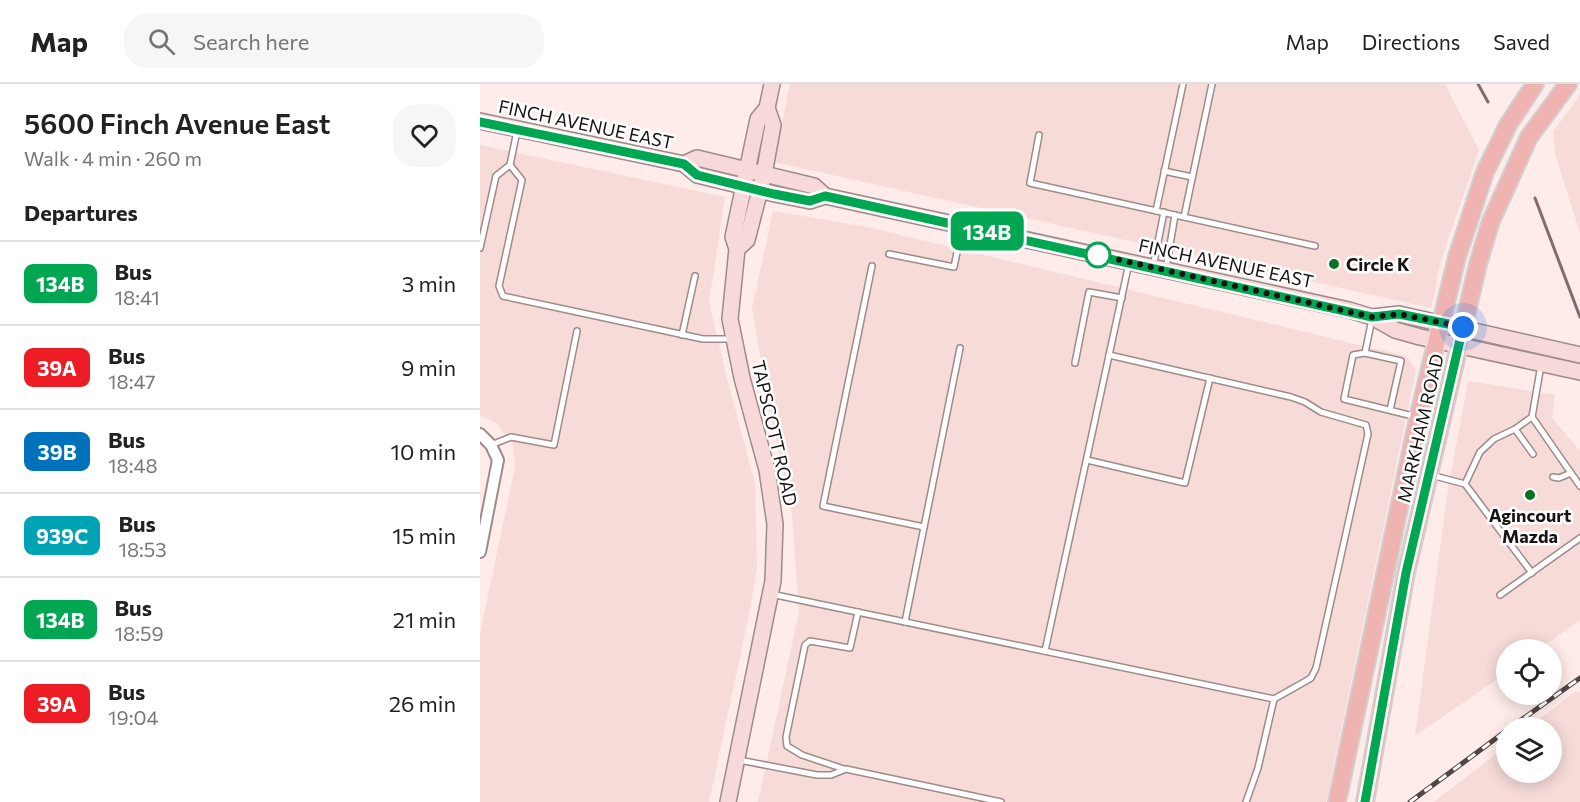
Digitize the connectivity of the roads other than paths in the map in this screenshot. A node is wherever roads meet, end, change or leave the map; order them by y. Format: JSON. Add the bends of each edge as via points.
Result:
{"nodes":[{"id":1,"x":772,"y":84,"type":"edge"},
{"id":2,"x":1182,"y":84,"type":"edge"},
{"id":3,"x":1212,"y":84,"type":"edge"},
{"id":4,"x":1535,"y":84,"type":"edge"},
{"id":5,"x":1568,"y":84,"type":"edge"},
{"id":6,"x":767,"y":108,"type":"junction"},
{"id":7,"x":480,"y":122,"type":"edge"},
{"id":8,"x":518,"y":129,"type":"junction"},
{"id":9,"x":1039,"y":135,"type":"dead end"},
{"id":10,"x":684,"y":164,"type":"junction"},
{"id":11,"x":510,"y":165,"type":"junction"},
{"id":12,"x":747,"y":170,"type":"junction"},
{"id":13,"x":1164,"y":171,"type":"junction"},
{"id":14,"x":764,"y":174,"type":"junction"},
{"id":15,"x":1192,"y":177,"type":"junction"},
{"id":16,"x":743,"y":186,"type":"junction"},
{"id":17,"x":760,"y":190,"type":"junction"},
{"id":18,"x":825,"y":196,"type":"junction"},
{"id":19,"x":1156,"y":211,"type":"junction"},
{"id":20,"x":1164,"y":212,"type":"junction"},
{"id":21,"x":1175,"y":215,"type":"junction"},
{"id":22,"x":1184,"y":217,"type":"junction"},
{"id":23,"x":962,"y":226,"type":"junction"},
{"id":24,"x":1316,"y":246,"type":"dead end"},
{"id":25,"x":480,"y":248,"type":"edge"},
{"id":26,"x":737,"y":249,"type":"junction"},
{"id":27,"x":889,"y":254,"type":"dead end"},
{"id":28,"x":1129,"y":262,"type":"junction"},
{"id":29,"x":872,"y":266,"type":"dead end"},
{"id":30,"x":1159,"y":269,"type":"junction"},
{"id":31,"x":695,"y":276,"type":"dead end"},
{"id":32,"x":1122,"y":298,"type":"junction"},
{"id":33,"x":1372,"y":317,"type":"junction"},
{"id":34,"x":1442,"y":323,"type":"junction"},
{"id":35,"x":1463,"y":327,"type":"junction"},
{"id":36,"x":577,"y":330,"type":"dead end"},
{"id":37,"x":682,"y":334,"type":"junction"},
{"id":38,"x":734,"y":339,"type":"junction"},
{"id":39,"x":1437,"y":340,"type":"junction"},
{"id":40,"x":1460,"y":345,"type":"junction"},
{"id":41,"x":960,"y":348,"type":"dead end"},
{"id":42,"x":1365,"y":353,"type":"junction"},
{"id":43,"x":1109,"y":355,"type":"junction"},
{"id":44,"x":1580,"y":355,"type":"edge"},
{"id":45,"x":1075,"y":363,"type":"dead end"},
{"id":46,"x":1541,"y":363,"type":"junction"},
{"id":47,"x":1580,"y":372,"type":"edge"},
{"id":48,"x":1210,"y":378,"type":"junction"},
{"id":49,"x":1390,"y":410,"type":"junction"},
{"id":50,"x":1532,"y":417,"type":"junction"},
{"id":51,"x":1418,"y":418,"type":"junction"},
{"id":52,"x":1515,"y":429,"type":"junction"},
{"id":53,"x":480,"y":434,"type":"edge"},
{"id":54,"x":491,"y":445,"type":"junction"},
{"id":55,"x":1533,"y":454,"type":"dead end"},
{"id":56,"x":1087,"y":460,"type":"junction"},
{"id":57,"x":1571,"y":473,"type":"junction"},
{"id":58,"x":1429,"y":474,"type":"junction"},
{"id":59,"x":1553,"y":477,"type":"dead end"},
{"id":60,"x":1465,"y":484,"type":"junction"},
{"id":61,"x":1580,"y":486,"type":"edge"},
{"id":62,"x":924,"y":527,"type":"junction"},
{"id":63,"x":1580,"y":538,"type":"edge"},
{"id":64,"x":480,"y":552,"type":"edge"},
{"id":65,"x":1532,"y":573,"type":"junction"},
{"id":66,"x":771,"y":594,"type":"junction"},
{"id":67,"x":1500,"y":595,"type":"dead end"},
{"id":68,"x":858,"y":612,"type":"junction"},
{"id":69,"x":905,"y":622,"type":"junction"},
{"id":70,"x":1045,"y":651,"type":"junction"},
{"id":71,"x":1274,"y":699,"type":"junction"},
{"id":72,"x":737,"y":759,"type":"junction"},
{"id":73,"x":846,"y":769,"type":"junction"},
{"id":74,"x":1366,"y":797,"type":"edge"},
{"id":75,"x":728,"y":802,"type":"edge"},
{"id":76,"x":1001,"y":802,"type":"edge"},
{"id":77,"x":1246,"y":802,"type":"edge"},
{"id":78,"x":1337,"y":802,"type":"edge"}],
"edges":[{"from":1,"to":6,"type":"main road","name":"TAPSCOTT ROAD"},
{"from":2,"to":13,"type":"lane"},
{"from":3,"to":15,"type":"lane"},
{"from":4,"to":34,"type":"main road","name":"MARKHAM ROAD","via":[[1508,125],[1485,172],[1456,257]]},
{"from":5,"to":35,"type":"main road","name":"MARKHAM ROAD","via":[[1529,137],[1507,183],[1484,242]]},
{"from":6,"to":12,"type":"main road","name":"TAPSCOTT ROAD","via":[[758,119]]},
{"from":6,"to":14,"type":"main road","name":"TAPSCOTT ROAD","via":[[773,125]]},
{"from":7,"to":8,"type":"main road","name":"FINCH AVENUE EAST"},
{"from":8,"to":10,"type":"main road","name":"FINCH AVENUE EAST"},
{"from":8,"to":11,"type":"lane"},
{"from":9,"to":19,"type":"lane","via":[[1030,183]]},
{"from":10,"to":12,"type":"main road","name":"FINCH AVENUE EAST","via":[[697,159]]},
{"from":10,"to":16,"type":"main road","name":"FINCH AVENUE EAST","via":[[697,175]]},
{"from":11,"to":25,"type":"lane","via":[[496,176]]},
{"from":11,"to":37,"type":"lane","via":[[522,180],[499,286],[503,296]]},
{"from":12,"to":14,"type":"main road","name":"FINCH AVENUE EAST"},
{"from":12,"to":16,"type":"main road","name":"TAPSCOTT ROAD"},
{"from":13,"to":15,"type":"lane"},
{"from":13,"to":19,"type":"lane"},
{"from":14,"to":17,"type":"main road","name":"TAPSCOTT ROAD"},
{"from":14,"to":18,"type":"main road","name":"FINCH AVENUE EAST","via":[[814,186]]},
{"from":15,"to":22,"type":"lane"},
{"from":16,"to":17,"type":"main road","name":"FINCH AVENUE EAST"},
{"from":16,"to":26,"type":"main road","name":"TAPSCOTT ROAD","via":[[733,237]]},
{"from":17,"to":18,"type":"main road","name":"FINCH AVENUE EAST","via":[[810,201]]},
{"from":17,"to":26,"type":"main road","name":"TAPSCOTT ROAD","via":[[747,240]]},
{"from":18,"to":23,"type":"main road","name":"FINCH AVENUE EAST"},
{"from":19,"to":20,"type":"lane"},
{"from":20,"to":21,"type":"lane"},
{"from":20,"to":30,"type":"lane"},
{"from":21,"to":22,"type":"lane"},
{"from":21,"to":30,"type":"lane"},
{"from":22,"to":24,"type":"lane"},
{"from":23,"to":27,"type":"lane","via":[[954,267]]},
{"from":23,"to":28,"type":"main road","name":"FINCH AVENUE EAST"},
{"from":26,"to":38,"type":"main road","name":"TAPSCOTT ROAD","via":[[730,319]]},
{"from":28,"to":30,"type":"main road","name":"FINCH AVENUE EAST"},
{"from":28,"to":32,"type":"lane"},
{"from":29,"to":62,"type":"lane","via":[[823,506]]},
{"from":30,"to":33,"type":"main road","name":"FINCH AVENUE EAST"},
{"from":31,"to":37,"type":"lane"},
{"from":32,"to":43,"type":"lane"},
{"from":32,"to":45,"type":"lane","via":[[1089,292]]},
{"from":33,"to":34,"type":"main road","name":"FINCH AVENUE EAST","via":[[1399,314]]},
{"from":33,"to":39,"type":"main road","name":"FINCH AVENUE EAST","via":[[1395,330]]},
{"from":33,"to":42,"type":"lane"},
{"from":34,"to":35,"type":"main road","name":"FINCH AVENUE EAST"},
{"from":34,"to":39,"type":"main road","name":"MARKHAM ROAD"},
{"from":35,"to":40,"type":"main road","name":"MARKHAM ROAD"},
{"from":35,"to":44,"type":"main road","name":"FINCH AVENUE EAST"},
{"from":36,"to":54,"type":"lane","via":[[554,445],[511,437]]},
{"from":37,"to":38,"type":"lane"},
{"from":38,"to":66,"type":"main road","name":"TAPSCOTT ROAD","via":[[767,470],[775,525]]},
{"from":39,"to":40,"type":"main road","name":"FINCH AVENUE EAST"},
{"from":39,"to":51,"type":"main road","name":"MARKHAM ROAD"},
{"from":40,"to":46,"type":"main road","name":"FINCH AVENUE EAST"},
{"from":40,"to":58,"type":"main road","name":"MARKHAM ROAD"},
{"from":41,"to":62,"type":"lane"},
{"from":42,"to":49,"type":"lane","via":[[1401,361]]},
{"from":42,"to":49,"type":"lane","via":[[1353,355],[1344,399]]},
{"from":43,"to":48,"type":"lane"},
{"from":43,"to":56,"type":"lane"},
{"from":46,"to":47,"type":"main road","name":"FINCH AVENUE EAST"},
{"from":46,"to":50,"type":"lane"},
{"from":48,"to":56,"type":"lane","via":[[1185,483]]},
{"from":48,"to":71,"type":"lane","via":[[1291,397],[1368,428],[1316,668],[1311,678]]},
{"from":49,"to":51,"type":"lane"},
{"from":50,"to":52,"type":"lane"},
{"from":50,"to":57,"type":"lane"},
{"from":51,"to":78,"type":"main road","name":"MARKHAM ROAD"},
{"from":52,"to":55,"type":"lane"},
{"from":52,"to":60,"type":"lane","via":[[1494,439],[1480,452]]},
{"from":53,"to":54,"type":"street"},
{"from":54,"to":64,"type":"street","via":[[498,460]]},
{"from":56,"to":70,"type":"lane"},
{"from":57,"to":59,"type":"lane"},
{"from":57,"to":61,"type":"lane"},
{"from":58,"to":60,"type":"lane"},
{"from":58,"to":74,"type":"main road","name":"MARKHAM ROAD","via":[[1406,573]]},
{"from":60,"to":65,"type":"lane"},
{"from":62,"to":69,"type":"lane"},
{"from":63,"to":65,"type":"lane"},
{"from":65,"to":67,"type":"lane"},
{"from":66,"to":68,"type":"lane"},
{"from":66,"to":72,"type":"main road","name":"TAPSCOTT ROAD"},
{"from":68,"to":69,"type":"lane"},
{"from":68,"to":73,"type":"lane","via":[[850,648],[810,642],[805,645],[786,737],[787,746],[802,755]]},
{"from":69,"to":70,"type":"lane"},
{"from":70,"to":71,"type":"lane"},
{"from":71,"to":77,"type":"lane"},
{"from":72,"to":73,"type":"lane","via":[[817,776]]},
{"from":72,"to":75,"type":"main road","name":"TAPSCOTT ROAD"},
{"from":73,"to":76,"type":"lane"}]}
